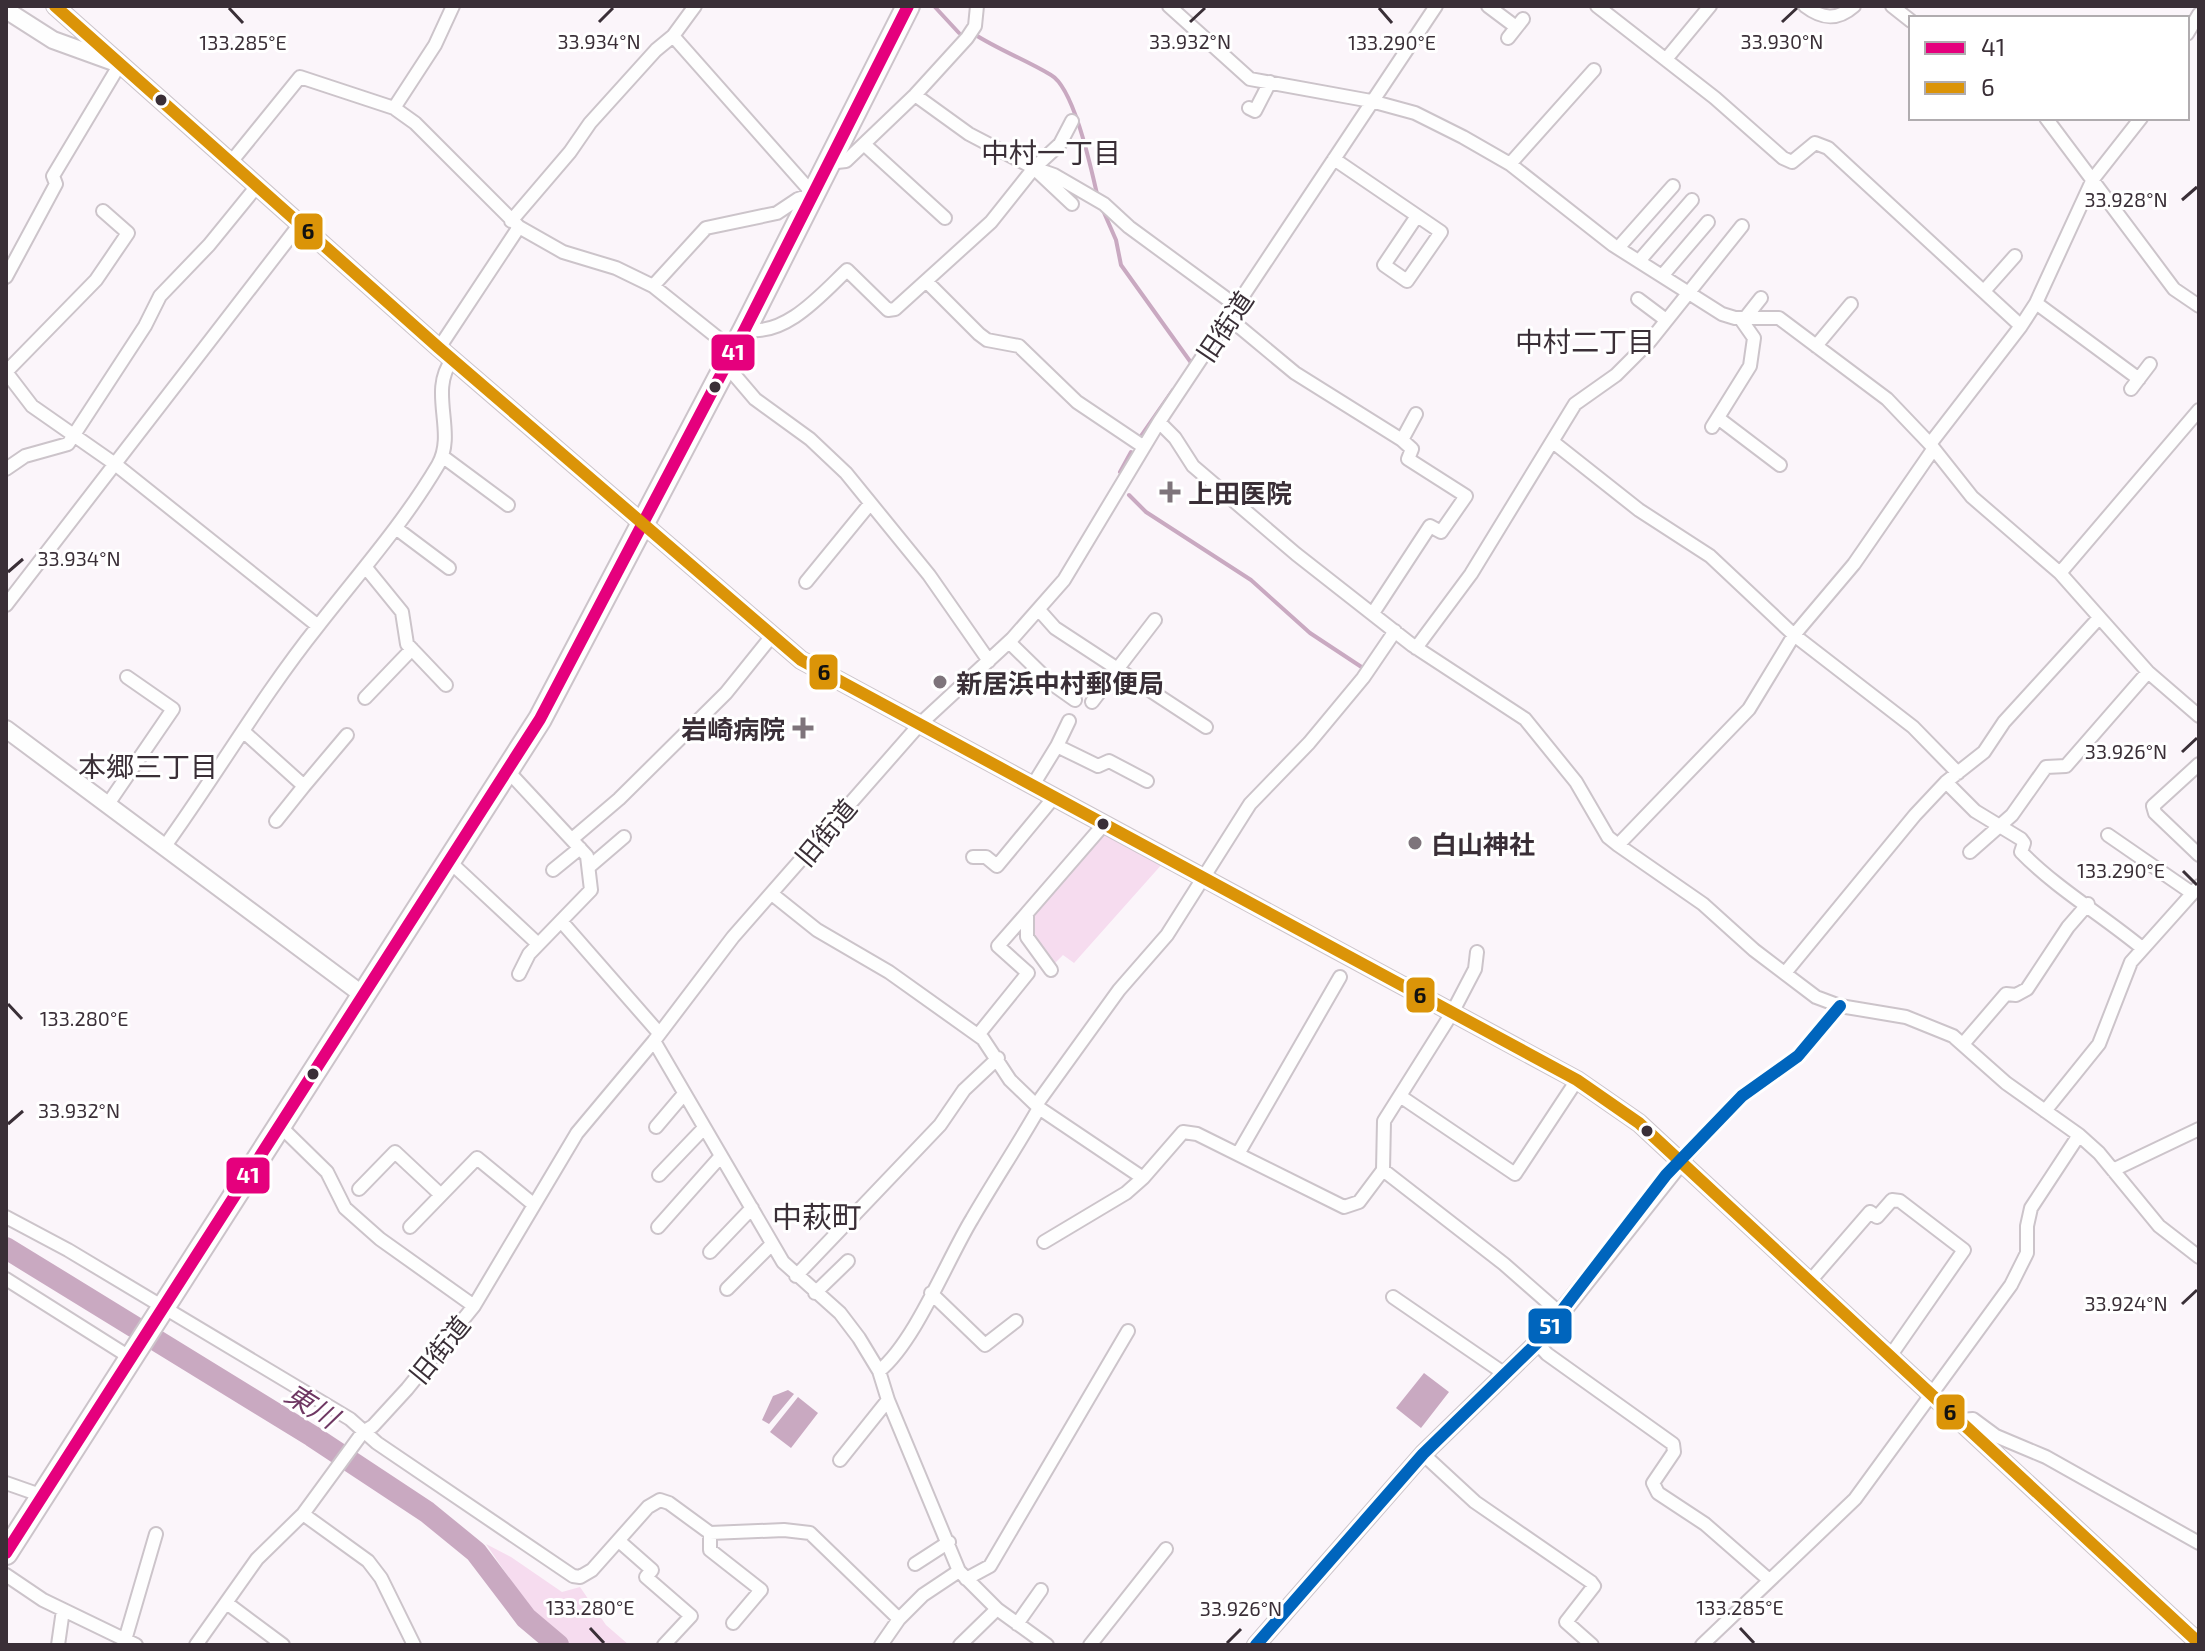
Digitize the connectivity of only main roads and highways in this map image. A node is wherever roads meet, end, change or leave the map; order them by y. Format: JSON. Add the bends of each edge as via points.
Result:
{"nodes":[{"id":1,"x":908,"y":6,"type":"edge"},
{"id":2,"x":6,"y":1553,"type":"edge"}],
"edges":[{"from":1,"to":2,"type":"highway","via":[[567,670]]}]}
